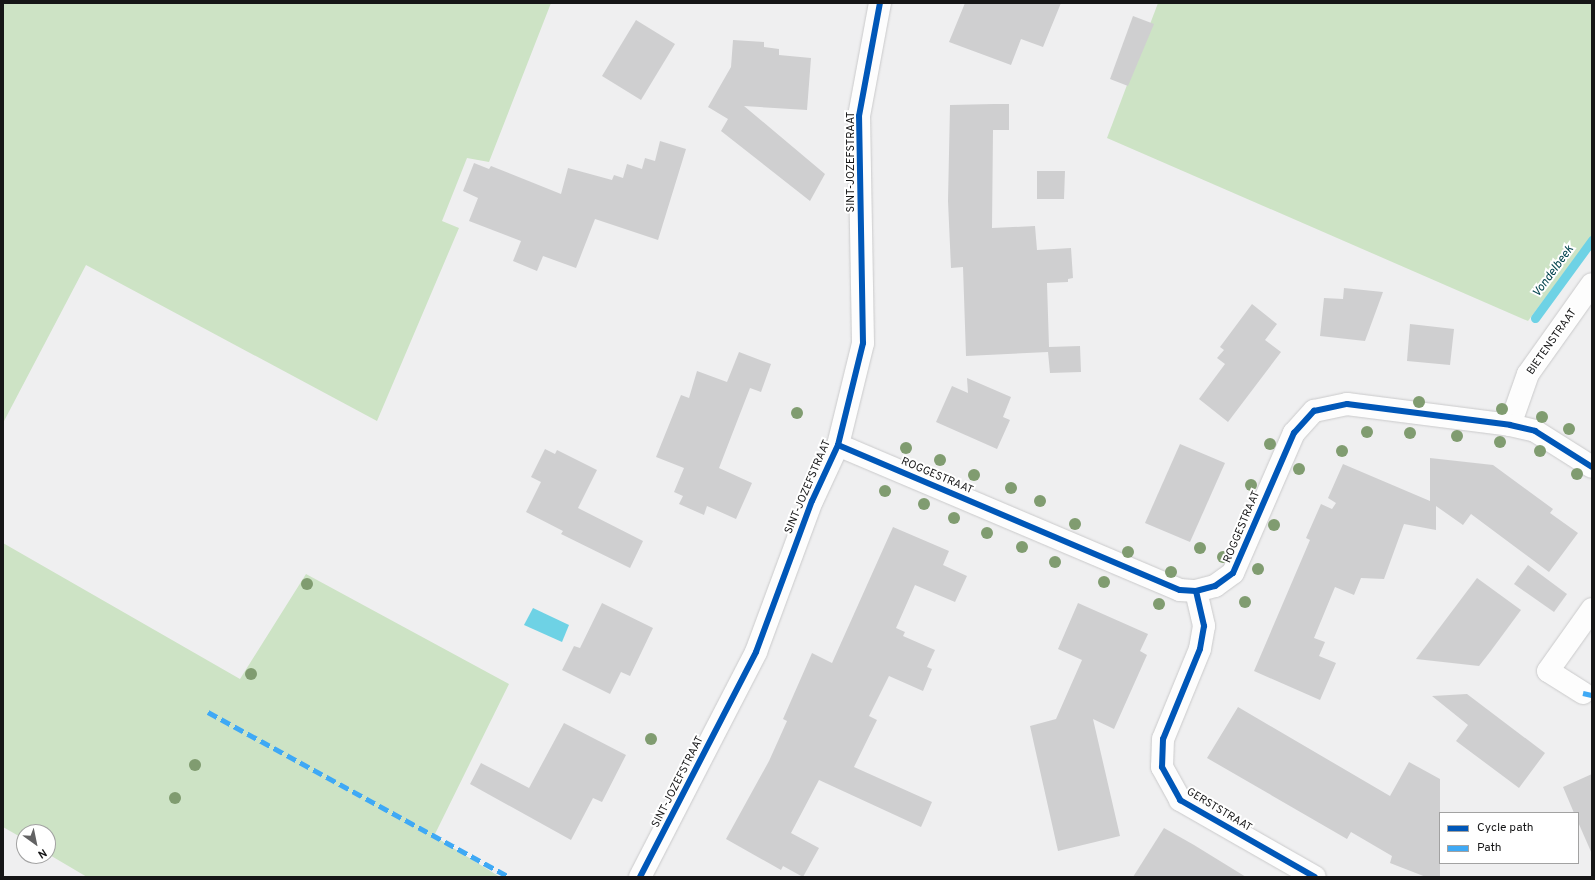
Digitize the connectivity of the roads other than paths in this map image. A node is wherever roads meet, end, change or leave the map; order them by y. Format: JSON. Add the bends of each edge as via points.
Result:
{"nodes":[{"id":1,"x":880,"y":3,"type":"edge"},
{"id":2,"x":1592,"y":284,"type":"edge"},
{"id":3,"x":1510,"y":425,"type":"junction"},
{"id":4,"x":838,"y":445,"type":"junction"},
{"id":5,"x":1592,"y":467,"type":"edge"},
{"id":6,"x":1196,"y":591,"type":"junction"},
{"id":7,"x":1592,"y":609,"type":"edge"},
{"id":8,"x":1583,"y":693,"type":"dead end"},
{"id":9,"x":640,"y":877,"type":"edge"},
{"id":10,"x":1315,"y":877,"type":"edge"}],
"edges":[{"from":1,"to":4,"type":"street","name":"SINT-JOZEFSTRAAT","via":[[860,116],[863,343]]},
{"from":2,"to":3,"type":"street","name":"BIETENSTRAAT","via":[[1528,374]]},
{"from":3,"to":5,"type":"street","name":"ROGGESTRAAT","via":[[1535,431]]},
{"from":3,"to":6,"type":"street","name":"ROGGESTRAAT","via":[[1347,404],[1314,411],[1294,433],[1233,573],[1215,586]]},
{"from":4,"to":6,"type":"street","name":"ROGGESTRAAT","via":[[1180,590]]},
{"from":4,"to":9,"type":"street","name":"SINT-JOZEFSTRAAT","via":[[812,501],[756,652]]},
{"from":6,"to":10,"type":"street","name":"GERSTSTRAAT","via":[[1204,626],[1200,649],[1163,739],[1162,767],[1180,800]]},
{"from":7,"to":8,"type":"street","via":[[1548,671]]}]}
